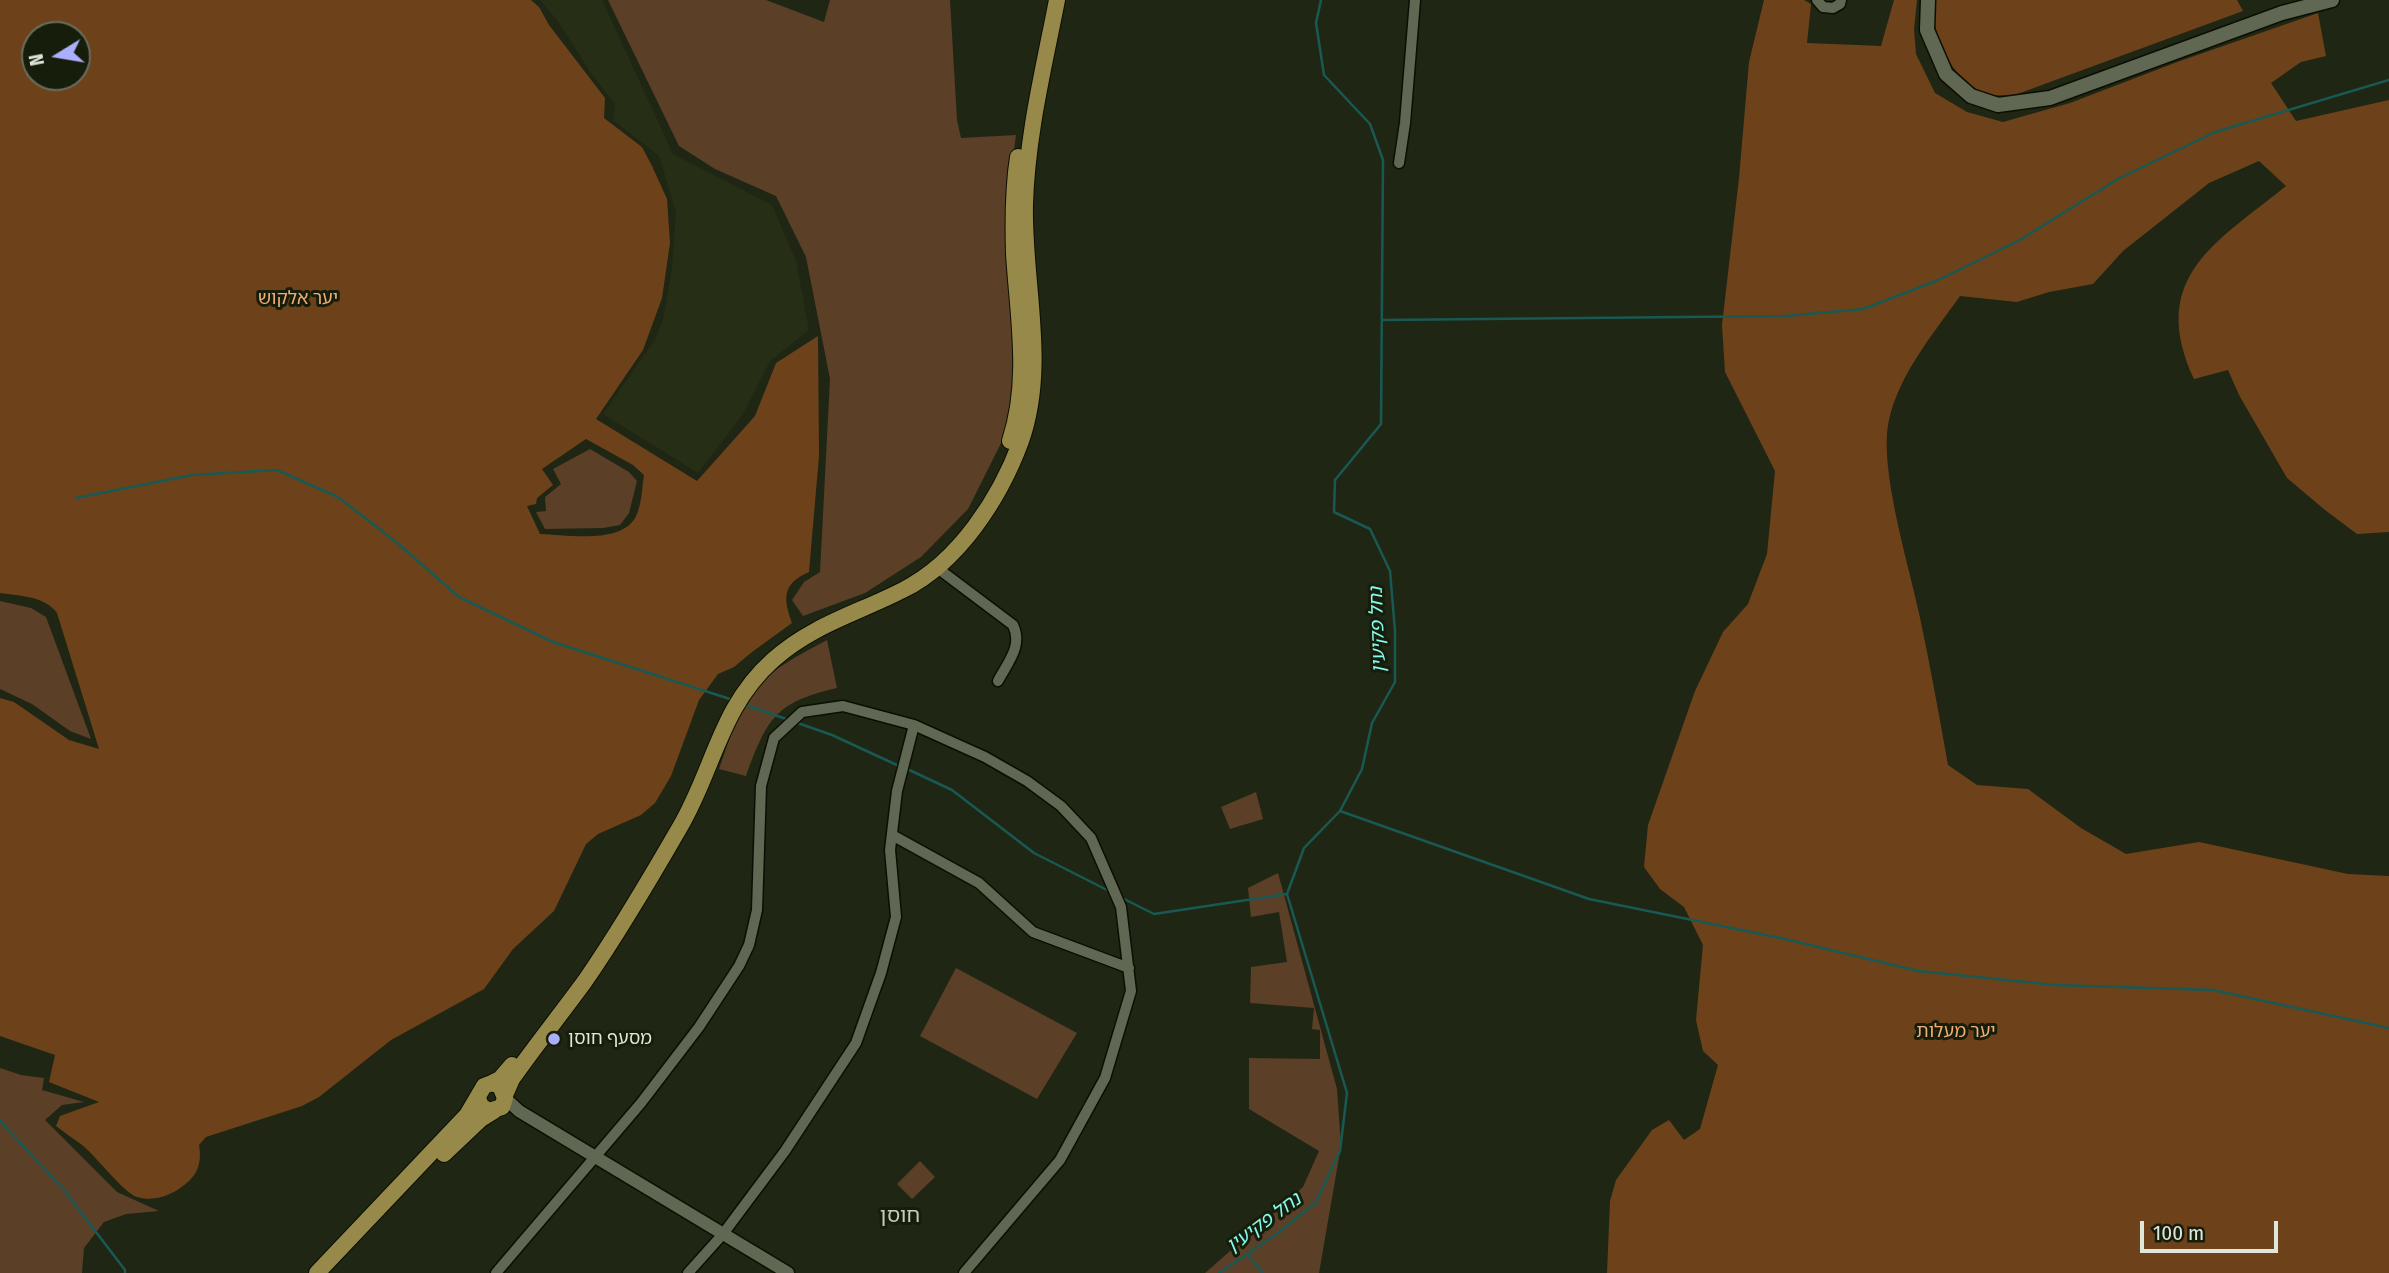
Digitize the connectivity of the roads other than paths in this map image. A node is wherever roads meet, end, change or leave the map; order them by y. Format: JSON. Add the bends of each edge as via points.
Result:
{"nodes":[{"id":1,"x":1046,"y":0,"type":"edge"},
{"id":2,"x":1057,"y":0,"type":"edge"},
{"id":3,"x":1415,"y":0,"type":"edge"},
{"id":4,"x":1817,"y":0,"type":"edge"},
{"id":5,"x":1841,"y":0,"type":"edge"},
{"id":6,"x":1928,"y":0,"type":"edge"},
{"id":7,"x":2332,"y":0,"type":"edge"},
{"id":8,"x":1399,"y":163,"type":"dead end"},
{"id":9,"x":936,"y":567,"type":"junction"},
{"id":10,"x":998,"y":681,"type":"dead end"},
{"id":11,"x":914,"y":725,"type":"junction"},
{"id":12,"x":892,"y":835,"type":"junction"},
{"id":13,"x":1129,"y":968,"type":"junction"},
{"id":14,"x":492,"y":1083,"type":"junction"},
{"id":15,"x":478,"y":1098,"type":"junction"},
{"id":16,"x":501,"y":1104,"type":"junction"},
{"id":17,"x":595,"y":1157,"type":"junction"},
{"id":18,"x":723,"y":1234,"type":"junction"},
{"id":19,"x":317,"y":1273,"type":"edge"},
{"id":20,"x":327,"y":1273,"type":"edge"},
{"id":21,"x":496,"y":1273,"type":"edge"},
{"id":22,"x":688,"y":1273,"type":"edge"},
{"id":23,"x":788,"y":1273,"type":"edge"},
{"id":24,"x":964,"y":1273,"type":"edge"}],
"edges":[{"from":1,"to":14,"type":"main road","via":[[1015,181],[1021,393],[999,469],[940,554],[889,588],[814,620],[743,679],[717,721],[678,816],[590,960],[510,1067]]},
{"from":2,"to":9,"type":"main road","via":[[1027,170],[1025,229],[1033,350],[1030,406],[1021,441],[993,499]]},
{"from":3,"to":8,"type":"street"},
{"from":4,"to":5,"type":"street","via":[[1823,7],[1833,8]]},
{"from":6,"to":7,"type":"main road","via":[[1927,30],[1946,74],[1971,96],[1998,105],[2050,98],[2282,13]]},
{"from":9,"to":10,"type":"street","via":[[1013,625],[1018,643]]},
{"from":9,"to":16,"type":"main road","via":[[903,590],[802,637],[751,682],[724,725],[678,830],[587,978],[512,1079]]},
{"from":11,"to":12,"type":"street","via":[[897,791]]},
{"from":11,"to":13,"type":"street","via":[[1027,781],[1061,806],[1091,838],[1121,907]]},
{"from":11,"to":17,"type":"street","via":[[843,706],[802,712],[775,738],[761,786],[757,910],[749,946],[699,1027]]},
{"from":12,"to":13,"type":"street","via":[[979,883],[1033,932]]},
{"from":12,"to":18,"type":"street","via":[[896,917],[856,1043],[785,1152]]},
{"from":13,"to":24,"type":"street","via":[[1131,991],[1105,1078],[1060,1160]]},
{"from":14,"to":15,"type":"main road","via":[[480,1089]]},
{"from":14,"to":16,"type":"main road","via":[[500,1086]]},
{"from":15,"to":16,"type":"main road","via":[[484,1110]]},
{"from":15,"to":19,"type":"main road"},
{"from":16,"to":17,"type":"street"},
{"from":16,"to":20,"type":"main road","via":[[403,1191]]},
{"from":17,"to":18,"type":"street"},
{"from":17,"to":21,"type":"street"},
{"from":18,"to":22,"type":"street"},
{"from":18,"to":23,"type":"street"}]}
